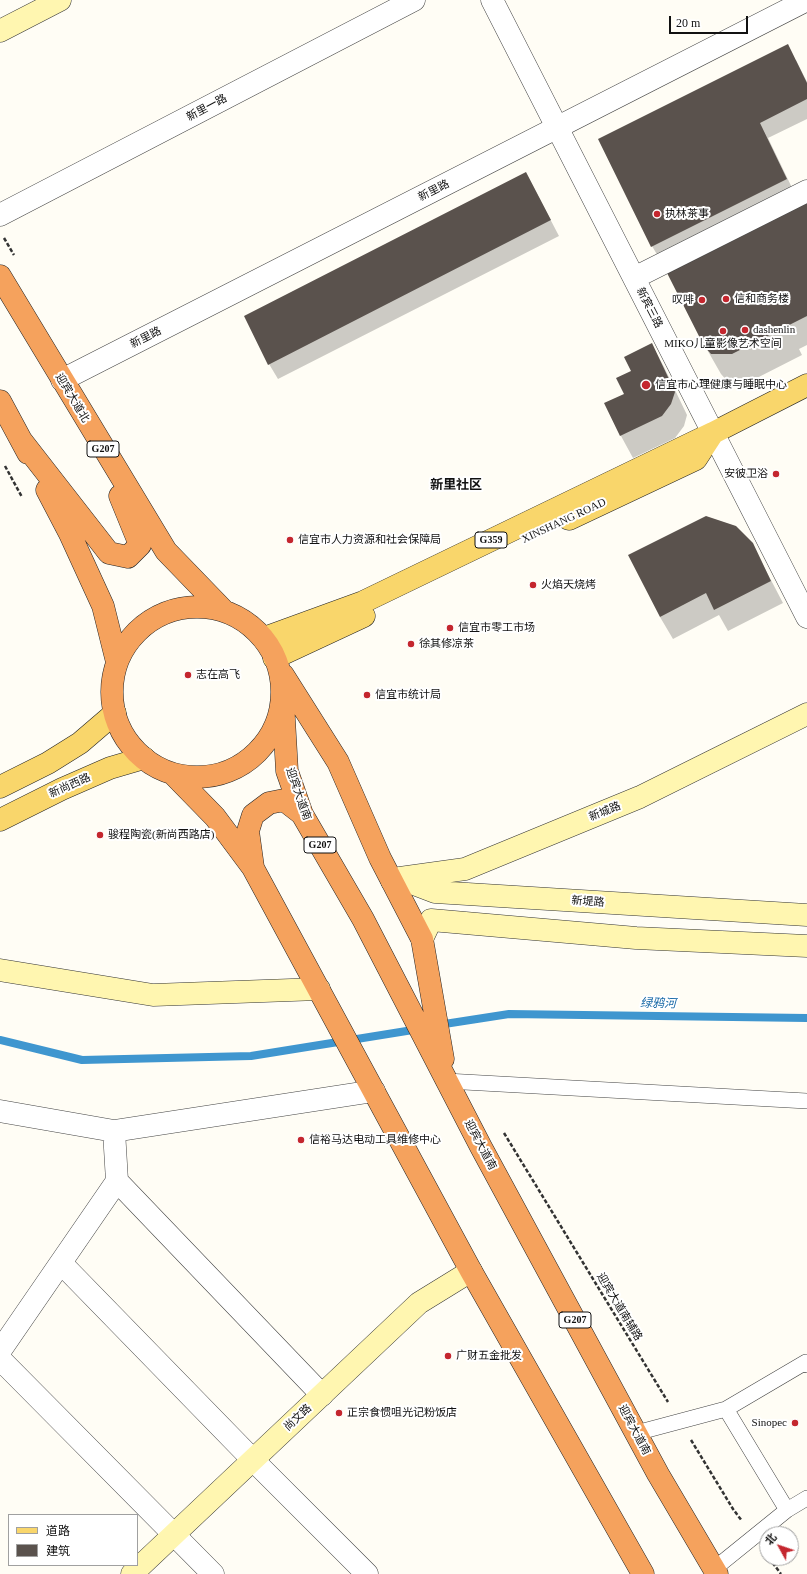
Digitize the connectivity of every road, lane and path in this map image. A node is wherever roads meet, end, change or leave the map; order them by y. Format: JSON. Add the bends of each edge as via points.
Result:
{"nodes":[{"id":1,"x":60,"y":0,"type":"edge"},
{"id":2,"x":414,"y":0,"type":"edge"},
{"id":3,"x":492,"y":0,"type":"edge"},
{"id":4,"x":807,"y":0,"type":"edge"},
{"id":5,"x":0,"y":31,"type":"edge"},
{"id":6,"x":557,"y":128,"type":"junction"},
{"id":7,"x":807,"y":191,"type":"edge"},
{"id":8,"x":0,"y":215,"type":"edge"},
{"id":9,"x":0,"y":276,"type":"edge"},
{"id":10,"x":634,"y":278,"type":"junction"},
{"id":11,"x":62,"y":380,"type":"junction"},
{"id":12,"x":807,"y":385,"type":"edge"},
{"id":13,"x":1,"y":404,"type":"edge"},
{"id":14,"x":713,"y":433,"type":"junction"},
{"id":15,"x":96,"y":436,"type":"junction"},
{"id":16,"x":21,"y":440,"type":"junction"},
{"id":17,"x":223,"y":610,"type":"junction"},
{"id":18,"x":807,"y":617,"type":"edge"},
{"id":19,"x":264,"y":638,"type":"junction"},
{"id":20,"x":117,"y":662,"type":"junction"},
{"id":21,"x":277,"y":665,"type":"junction"},
{"id":22,"x":283,"y":702,"type":"junction"},
{"id":23,"x":115,"y":713,"type":"junction"},
{"id":24,"x":807,"y":714,"type":"edge"},
{"id":25,"x":144,"y":758,"type":"junction"},
{"id":26,"x":174,"y":775,"type":"junction"},
{"id":27,"x":0,"y":787,"type":"edge"},
{"id":28,"x":302,"y":814,"type":"junction"},
{"id":29,"x":0,"y":820,"type":"edge"},
{"id":30,"x":253,"y":868,"type":"junction"},
{"id":31,"x":396,"y":880,"type":"junction"},
{"id":32,"x":807,"y":915,"type":"edge"},
{"id":33,"x":422,"y":939,"type":"junction"},
{"id":34,"x":807,"y":946,"type":"edge"},
{"id":35,"x":0,"y":970,"type":"edge"},
{"id":36,"x":319,"y":989,"type":"junction"},
{"id":37,"x":443,"y":1074,"type":"junction"},
{"id":38,"x":371,"y":1087,"type":"junction"},
{"id":39,"x":807,"y":1101,"type":"edge"},
{"id":40,"x":0,"y":1111,"type":"edge"},
{"id":41,"x":114,"y":1131,"type":"junction"},
{"id":42,"x":502,"y":1131,"type":"dead end"},
{"id":43,"x":117,"y":1181,"type":"junction"},
{"id":44,"x":61,"y":1263,"type":"junction"},
{"id":45,"x":471,"y":1271,"type":"junction"},
{"id":46,"x":0,"y":1351,"type":"edge"},
{"id":47,"x":0,"y":1359,"type":"edge"},
{"id":48,"x":807,"y":1364,"type":"edge"},
{"id":49,"x":322,"y":1395,"type":"junction"},
{"id":50,"x":726,"y":1409,"type":"junction"},
{"id":51,"x":680,"y":1421,"type":"junction"},
{"id":52,"x":636,"y":1433,"type":"junction"},
{"id":53,"x":253,"y":1460,"type":"junction"},
{"id":54,"x":807,"y":1498,"type":"edge"},
{"id":55,"x":787,"y":1510,"type":"junction"},
{"id":56,"x":174,"y":1535,"type":"junction"},
{"id":57,"x":754,"y":1537,"type":"junction"},
{"id":58,"x":715,"y":1572,"type":"edge"},
{"id":59,"x":132,"y":1574,"type":"edge"},
{"id":60,"x":213,"y":1574,"type":"edge"},
{"id":61,"x":367,"y":1574,"type":"edge"},
{"id":62,"x":643,"y":1574,"type":"edge"}],
"edges":[{"from":1,"to":5,"type":"main road"},
{"from":2,"to":8,"type":"street","name":"新里一路"},
{"from":3,"to":6,"type":"street","name":"新宾三路"},
{"from":4,"to":6,"type":"street","name":"新里路"},
{"from":6,"to":10,"type":"street","name":"新宾三路"},
{"from":6,"to":11,"type":"street","name":"新里路"},
{"from":7,"to":10,"type":"street"},
{"from":9,"to":11,"type":"highway","name":"迎宾大道北","number":"G207"},
{"from":10,"to":14,"type":"street","name":"新宾三路"},
{"from":11,"to":15,"type":"highway","name":"迎宾大道北","number":"G207"},
{"from":12,"to":14,"type":"main road","name":"XINSHANG ROAD"},
{"from":13,"to":16,"type":"highway"},
{"from":14,"to":18,"type":"street","name":"新宾三路"},
{"from":14,"to":19,"type":"main road","name":"XINSHANG ROAD","number":"G359","via":[[363,602]]},
{"from":14,"to":21,"type":"main road","name":"XINSHANG ROAD","via":[[696,459]]},
{"from":15,"to":16,"type":"highway","via":[[140,545],[128,557],[109,553]]},
{"from":15,"to":17,"type":"highway","name":"迎宾大道北","number":"G207","via":[[166,551]]},
{"from":16,"to":20,"type":"highway","via":[[70,534],[103,606]]},
{"from":17,"to":19,"type":"highway","via":[[249,624]]},
{"from":17,"to":20,"type":"highway","via":[[197,607],[172,611],[148,622],[130,640]]},
{"from":19,"to":21,"type":"highway"},
{"from":20,"to":23,"type":"highway","via":[[112,690]]},
{"from":21,"to":22,"type":"highway","name":"迎宾大道南"},
{"from":21,"to":31,"type":"highway","via":[[338,762],[380,858]]},
{"from":22,"to":26,"type":"highway","via":[[274,730],[256,754],[232,771],[203,778]]},
{"from":22,"to":28,"type":"highway","name":"迎宾大道南","number":"G207","via":[[287,771]]},
{"from":23,"to":25,"type":"highway","via":[[128,742]]},
{"from":23,"to":27,"type":"main road","via":[[80,743],[48,763]]},
{"from":24,"to":31,"type":"main road","name":"新城路","via":[[640,797],[472,866]]},
{"from":25,"to":26,"type":"highway","via":[[147,762]]},
{"from":25,"to":29,"type":"main road","name":"新尚西路","via":[[110,768]]},
{"from":26,"to":30,"type":"highway","via":[[215,817]]},
{"from":28,"to":30,"type":"highway","via":[[284,800],[269,802],[253,815],[248,831]]},
{"from":28,"to":37,"type":"highway","name":"迎宾大道南","number":"G207","via":[[363,919]]},
{"from":30,"to":36,"type":"highway"},
{"from":31,"to":32,"type":"main road","name":"新堤路","via":[[435,892]]},
{"from":31,"to":33,"type":"highway"},
{"from":33,"to":34,"type":"main road","via":[[431,920],[636,938]]},
{"from":33,"to":37,"type":"highway"},
{"from":35,"to":36,"type":"main road","via":[[153,995]]},
{"from":36,"to":38,"type":"highway"},
{"from":37,"to":39,"type":"lane"},
{"from":37,"to":52,"type":"highway","name":"迎宾大道南","number":"G207"},
{"from":38,"to":41,"type":"street"},
{"from":38,"to":45,"type":"highway"},
{"from":40,"to":41,"type":"street"},
{"from":41,"to":43,"type":"street"},
{"from":42,"to":51,"type":"path","name":"迎宾大道南辅路"},
{"from":43,"to":44,"type":"street"},
{"from":43,"to":49,"type":"street"},
{"from":44,"to":46,"type":"street"},
{"from":44,"to":53,"type":"street"},
{"from":45,"to":49,"type":"main road","name":"尚文路","via":[[419,1303]]},
{"from":45,"to":62,"type":"highway"},
{"from":47,"to":56,"type":"street"},
{"from":48,"to":50,"type":"lane","via":[[806,1362]]},
{"from":49,"to":53,"type":"main road","name":"尚文路"},
{"from":50,"to":51,"type":"lane"},
{"from":50,"to":55,"type":"lane"},
{"from":51,"to":52,"type":"lane"},
{"from":51,"to":57,"type":"path","name":"迎宾大道南辅路","via":[[733,1509]]},
{"from":52,"to":58,"type":"highway","name":"迎宾大道南","number":"G207"},
{"from":53,"to":56,"type":"main road","name":"尚文路"},
{"from":53,"to":61,"type":"street"},
{"from":54,"to":55,"type":"lane"},
{"from":55,"to":57,"type":"lane"},
{"from":56,"to":59,"type":"main road","name":"尚文路"},
{"from":56,"to":60,"type":"street"},
{"from":57,"to":58,"type":"lane"}]}
